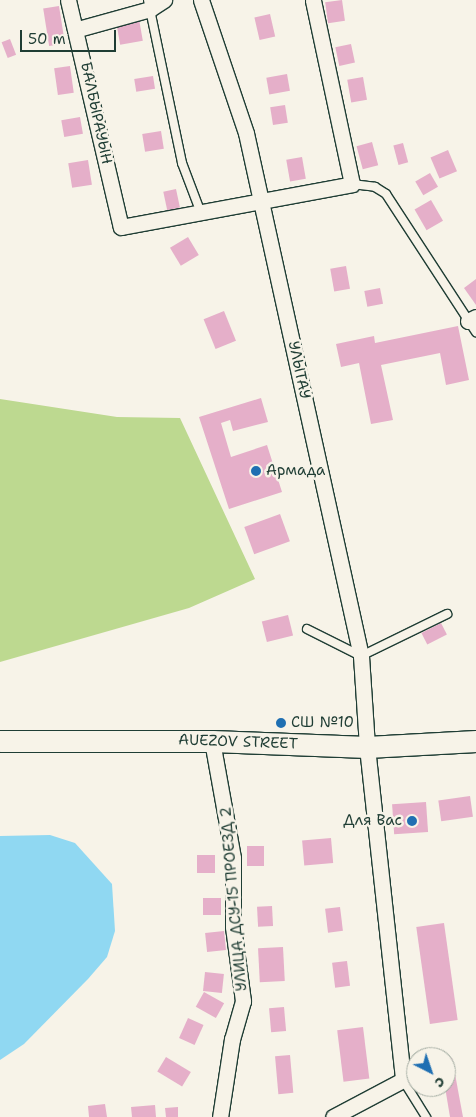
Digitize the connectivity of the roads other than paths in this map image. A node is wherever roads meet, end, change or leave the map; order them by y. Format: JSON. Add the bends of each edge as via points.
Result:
{"nodes":[{"id":1,"x":68,"y":0,"type":"edge"},
{"id":2,"x":164,"y":0,"type":"edge"},
{"id":3,"x":201,"y":0,"type":"edge"},
{"id":4,"x":314,"y":0,"type":"edge"},
{"id":5,"x":149,"y":4,"type":"edge"},
{"id":6,"x":78,"y":29,"type":"junction"},
{"id":7,"x":352,"y":184,"type":"junction"},
{"id":8,"x":262,"y":202,"type":"junction"},
{"id":9,"x":201,"y":213,"type":"junction"},
{"id":10,"x":473,"y":323,"type":"edge"},
{"id":11,"x":448,"y":614,"type":"dead end"},
{"id":12,"x":307,"y":629,"type":"dead end"},
{"id":13,"x":361,"y":656,"type":"junction"},
{"id":14,"x":0,"y":740,"type":"edge"},
{"id":15,"x":212,"y":740,"type":"junction"},
{"id":16,"x":476,"y":741,"type":"edge"},
{"id":17,"x":367,"y":747,"type":"junction"},
{"id":18,"x":403,"y":1080,"type":"junction"},
{"id":19,"x":220,"y":1117,"type":"edge"},
{"id":20,"x":334,"y":1117,"type":"edge"},
{"id":21,"x":426,"y":1117,"type":"edge"}],
"edges":[{"from":1,"to":6,"type":"street","name":"БАЛБЫРАУЫН"},
{"from":2,"to":5,"type":"street"},
{"from":3,"to":8,"type":"street","name":"УЛЫТАУ","via":[[246,133]]},
{"from":4,"to":7,"type":"street"},
{"from":5,"to":6,"type":"street"},
{"from":5,"to":9,"type":"lane","via":[[182,163]]},
{"from":6,"to":9,"type":"street","name":"БАЛБЫРАУЫН","via":[[121,227]]},
{"from":7,"to":8,"type":"street"},
{"from":7,"to":10,"type":"lane","via":[[375,187],[386,194]]},
{"from":8,"to":9,"type":"street"},
{"from":8,"to":13,"type":"street","name":"УЛЫТАУ"},
{"from":11,"to":13,"type":"lane"},
{"from":12,"to":13,"type":"lane"},
{"from":13,"to":17,"type":"street","name":"УЛЫТАУ"},
{"from":14,"to":15,"type":"main road","name":"AUEZOV STREET"},
{"from":15,"to":17,"type":"main road","name":"AUEZOV STREET"},
{"from":15,"to":19,"type":"street","name":"УЛИЦА ДСУ-15 ПРОЕЗД 2","via":[[233,858],[233,927],[244,1001],[232,1039]]},
{"from":16,"to":17,"type":"main road","name":"AUEZOV STREET"},
{"from":17,"to":18,"type":"street"},
{"from":18,"to":20,"type":"street"},
{"from":18,"to":21,"type":"lane"}]}
